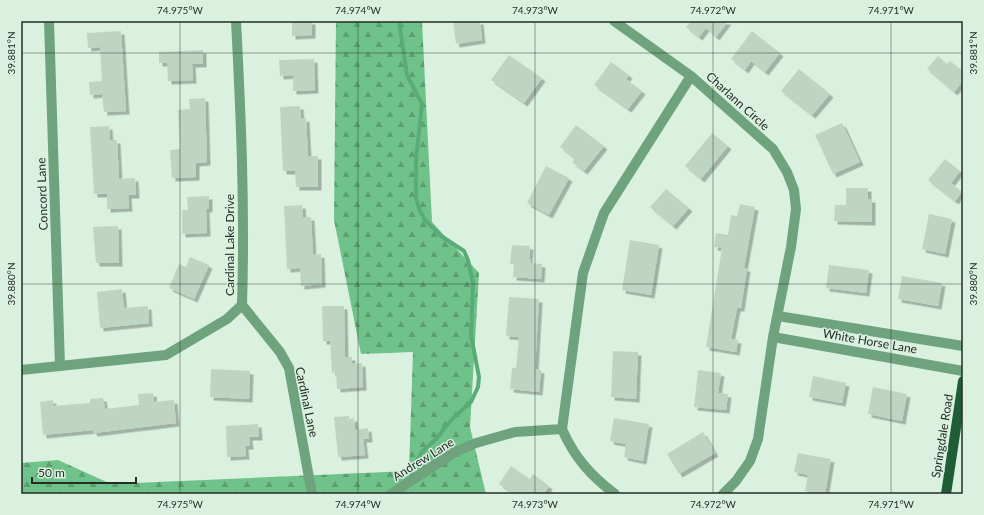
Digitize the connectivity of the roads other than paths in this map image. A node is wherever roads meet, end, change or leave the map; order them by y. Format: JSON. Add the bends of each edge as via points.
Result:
{"nodes":[{"id":1,"x":48,"y":21,"type":"edge"},
{"id":2,"x":236,"y":21,"type":"edge"},
{"id":3,"x":614,"y":21,"type":"edge"},
{"id":4,"x":691,"y":76,"type":"junction"},
{"id":5,"x":242,"y":305,"type":"junction"},
{"id":6,"x":778,"y":316,"type":"junction"},
{"id":7,"x":773,"y":337,"type":"junction"},
{"id":8,"x":963,"y":346,"type":"edge"},
{"id":9,"x":60,"y":366,"type":"junction"},
{"id":10,"x":21,"y":370,"type":"edge"},
{"id":11,"x":963,"y":371,"type":"edge"},
{"id":12,"x":963,"y":381,"type":"edge"},
{"id":13,"x":562,"y":429,"type":"junction"},
{"id":14,"x":312,"y":494,"type":"edge"},
{"id":15,"x":391,"y":494,"type":"edge"},
{"id":16,"x":615,"y":494,"type":"edge"},
{"id":17,"x":723,"y":494,"type":"edge"},
{"id":18,"x":946,"y":494,"type":"edge"}],
"edges":[{"from":1,"to":9,"type":"street","name":"Concord Lane"},
{"from":2,"to":5,"type":"street","name":"Cardinal Lake Drive","via":[[244,232]]},
{"from":3,"to":4,"type":"street"},
{"from":4,"to":6,"type":"street","name":"Charlann Circle","via":[[773,149],[794,190],[796,209]]},
{"from":4,"to":13,"type":"street","name":"Charlann Circle","via":[[604,213],[583,273]]},
{"from":5,"to":9,"type":"street","name":"Cardinal Lake Drive","via":[[227,319],[166,355]]},
{"from":5,"to":14,"type":"street","name":"Cardinal Lane","via":[[280,352],[289,368]]},
{"from":6,"to":7,"type":"street","name":"Charlann Circle"},
{"from":6,"to":8,"type":"street","name":"White Horse Lane"},
{"from":7,"to":11,"type":"street","name":"White Horse Lane"},
{"from":7,"to":17,"type":"street","name":"Charlann Circle","via":[[758,439],[750,461]]},
{"from":9,"to":10,"type":"street","name":"Cardinal Lake Drive"},
{"from":12,"to":18,"type":"main road","name":"Springdale Road"},
{"from":13,"to":15,"type":"street","name":"Andrew Lane","via":[[515,432],[470,446],[455,452]]},
{"from":13,"to":16,"type":"street","via":[[570,447],[587,470]]}]}
